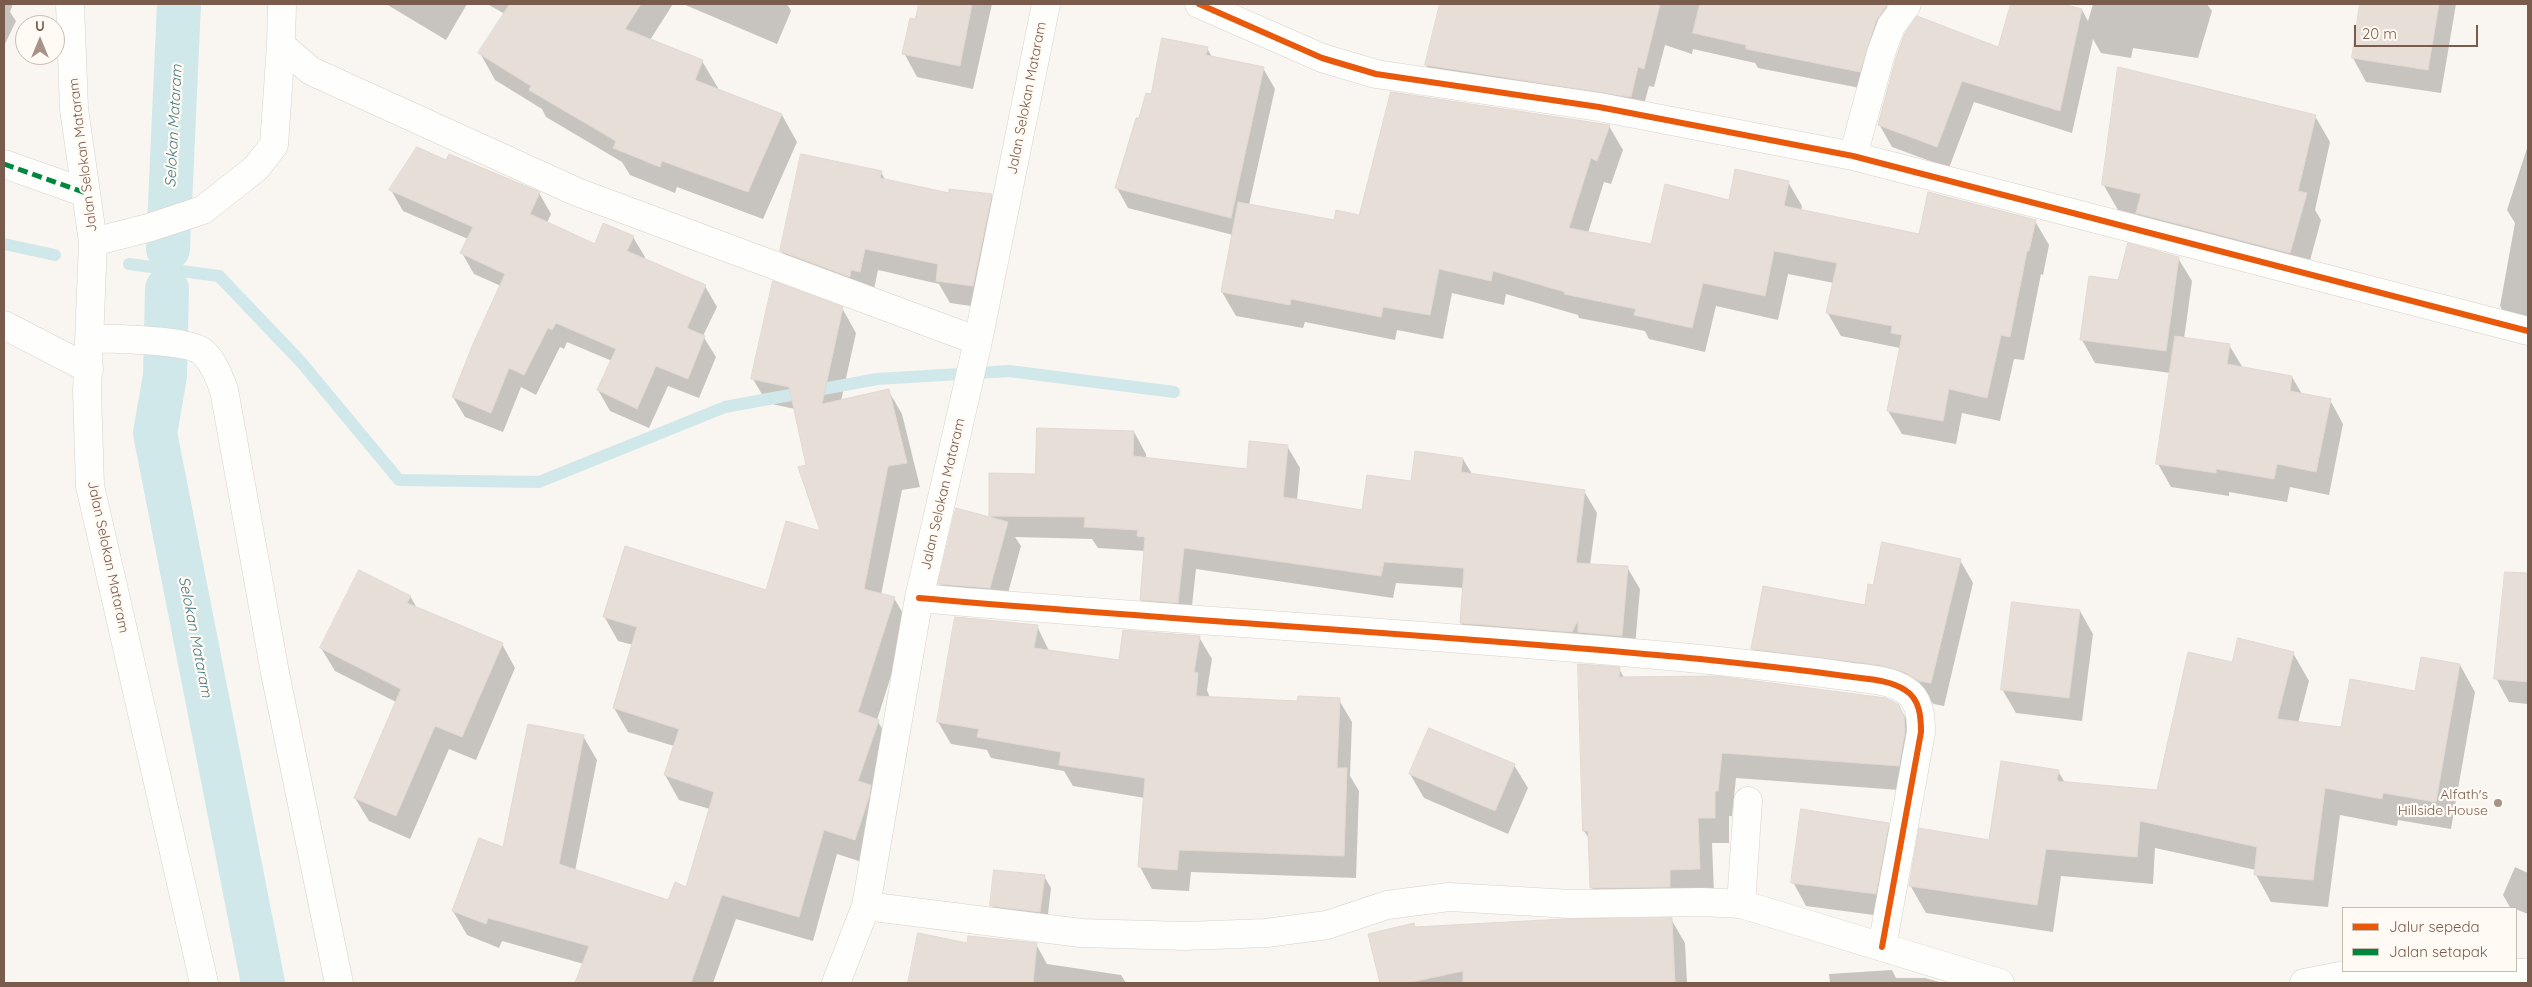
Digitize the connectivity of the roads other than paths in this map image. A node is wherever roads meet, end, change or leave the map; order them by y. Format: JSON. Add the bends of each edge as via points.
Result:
{"nodes":[{"id":1,"x":70,"y":4,"type":"edge"},
{"id":2,"x":282,"y":4,"type":"edge"},
{"id":3,"x":1046,"y":4,"type":"edge"},
{"id":4,"x":1199,"y":4,"type":"edge"},
{"id":5,"x":1907,"y":4,"type":"edge"},
{"id":6,"x":281,"y":45,"type":"junction"},
{"id":7,"x":1853,"y":156,"type":"junction"},
{"id":8,"x":4,"y":164,"type":"edge"},
{"id":9,"x":86,"y":193,"type":"junction"},
{"id":10,"x":93,"y":242,"type":"junction"},
{"id":11,"x":4,"y":325,"type":"edge"},
{"id":12,"x":90,"y":330,"type":"junction"},
{"id":13,"x":2528,"y":331,"type":"edge"},
{"id":14,"x":978,"y":341,"type":"junction"},
{"id":15,"x":89,"y":369,"type":"junction"},
{"id":16,"x":920,"y":598,"type":"junction"},
{"id":17,"x":1748,"y":801,"type":"dead end"},
{"id":18,"x":1741,"y":904,"type":"junction"},
{"id":19,"x":866,"y":906,"type":"junction"},
{"id":20,"x":1882,"y":947,"type":"junction"},
{"id":21,"x":2361,"y":972,"type":"edge"},
{"id":22,"x":2447,"y":972,"type":"edge"},
{"id":23,"x":2528,"y":973,"type":"edge"},
{"id":24,"x":204,"y":983,"type":"edge"},
{"id":25,"x":339,"y":983,"type":"edge"},
{"id":26,"x":836,"y":983,"type":"edge"},
{"id":27,"x":2000,"y":983,"type":"edge"},
{"id":28,"x":2304,"y":983,"type":"edge"}],
"edges":[{"from":1,"to":9,"type":"street","name":"Jalan Selokan Mataram","via":[[74,109]]},
{"from":2,"to":6,"type":"street"},
{"from":3,"to":14,"type":"street","name":"Jalan Selokan Mataram"},
{"from":4,"to":7,"type":"street","via":[[1322,58],[1376,74],[1599,107]]},
{"from":5,"to":7,"type":"street","via":[[1891,26],[1881,53]]},
{"from":6,"to":10,"type":"street","via":[[274,145],[256,168],[203,210]]},
{"from":6,"to":14,"type":"street","via":[[312,71],[577,192]]},
{"from":7,"to":13,"type":"street"},
{"from":8,"to":9,"type":"street"},
{"from":9,"to":10,"type":"street","name":"Jalan Selokan Mataram"},
{"from":10,"to":12,"type":"street","name":"Jalan Selokan Mataram"},
{"from":11,"to":15,"type":"street"},
{"from":12,"to":15,"type":"street","name":"Jalan Selokan Mataram"},
{"from":12,"to":25,"type":"street","via":[[128,340],[186,344],[203,352],[214,365],[224,390],[277,682]]},
{"from":14,"to":16,"type":"street","name":"Jalan Selokan Mataram"},
{"from":15,"to":24,"type":"street","name":"Jalan Selokan Mataram","via":[[90,486]]},
{"from":16,"to":19,"type":"street","name":"Jalan Selokan Mataram"},
{"from":16,"to":20,"type":"street","via":[[1671,656],[1888,683],[1907,691],[1916,702],[1921,716],[1921,732]]},
{"from":17,"to":18,"type":"street"},
{"from":18,"to":19,"type":"street","via":[[1571,904],[1448,897],[1387,905],[1327,925],[1266,933],[1185,936],[1081,933]]},
{"from":18,"to":20,"type":"street"},
{"from":19,"to":26,"type":"street","name":"Jalan Selokan Mataram"},
{"from":20,"to":27,"type":"street"},
{"from":21,"to":28,"type":"street"},
{"from":22,"to":23,"type":"street"}]}
